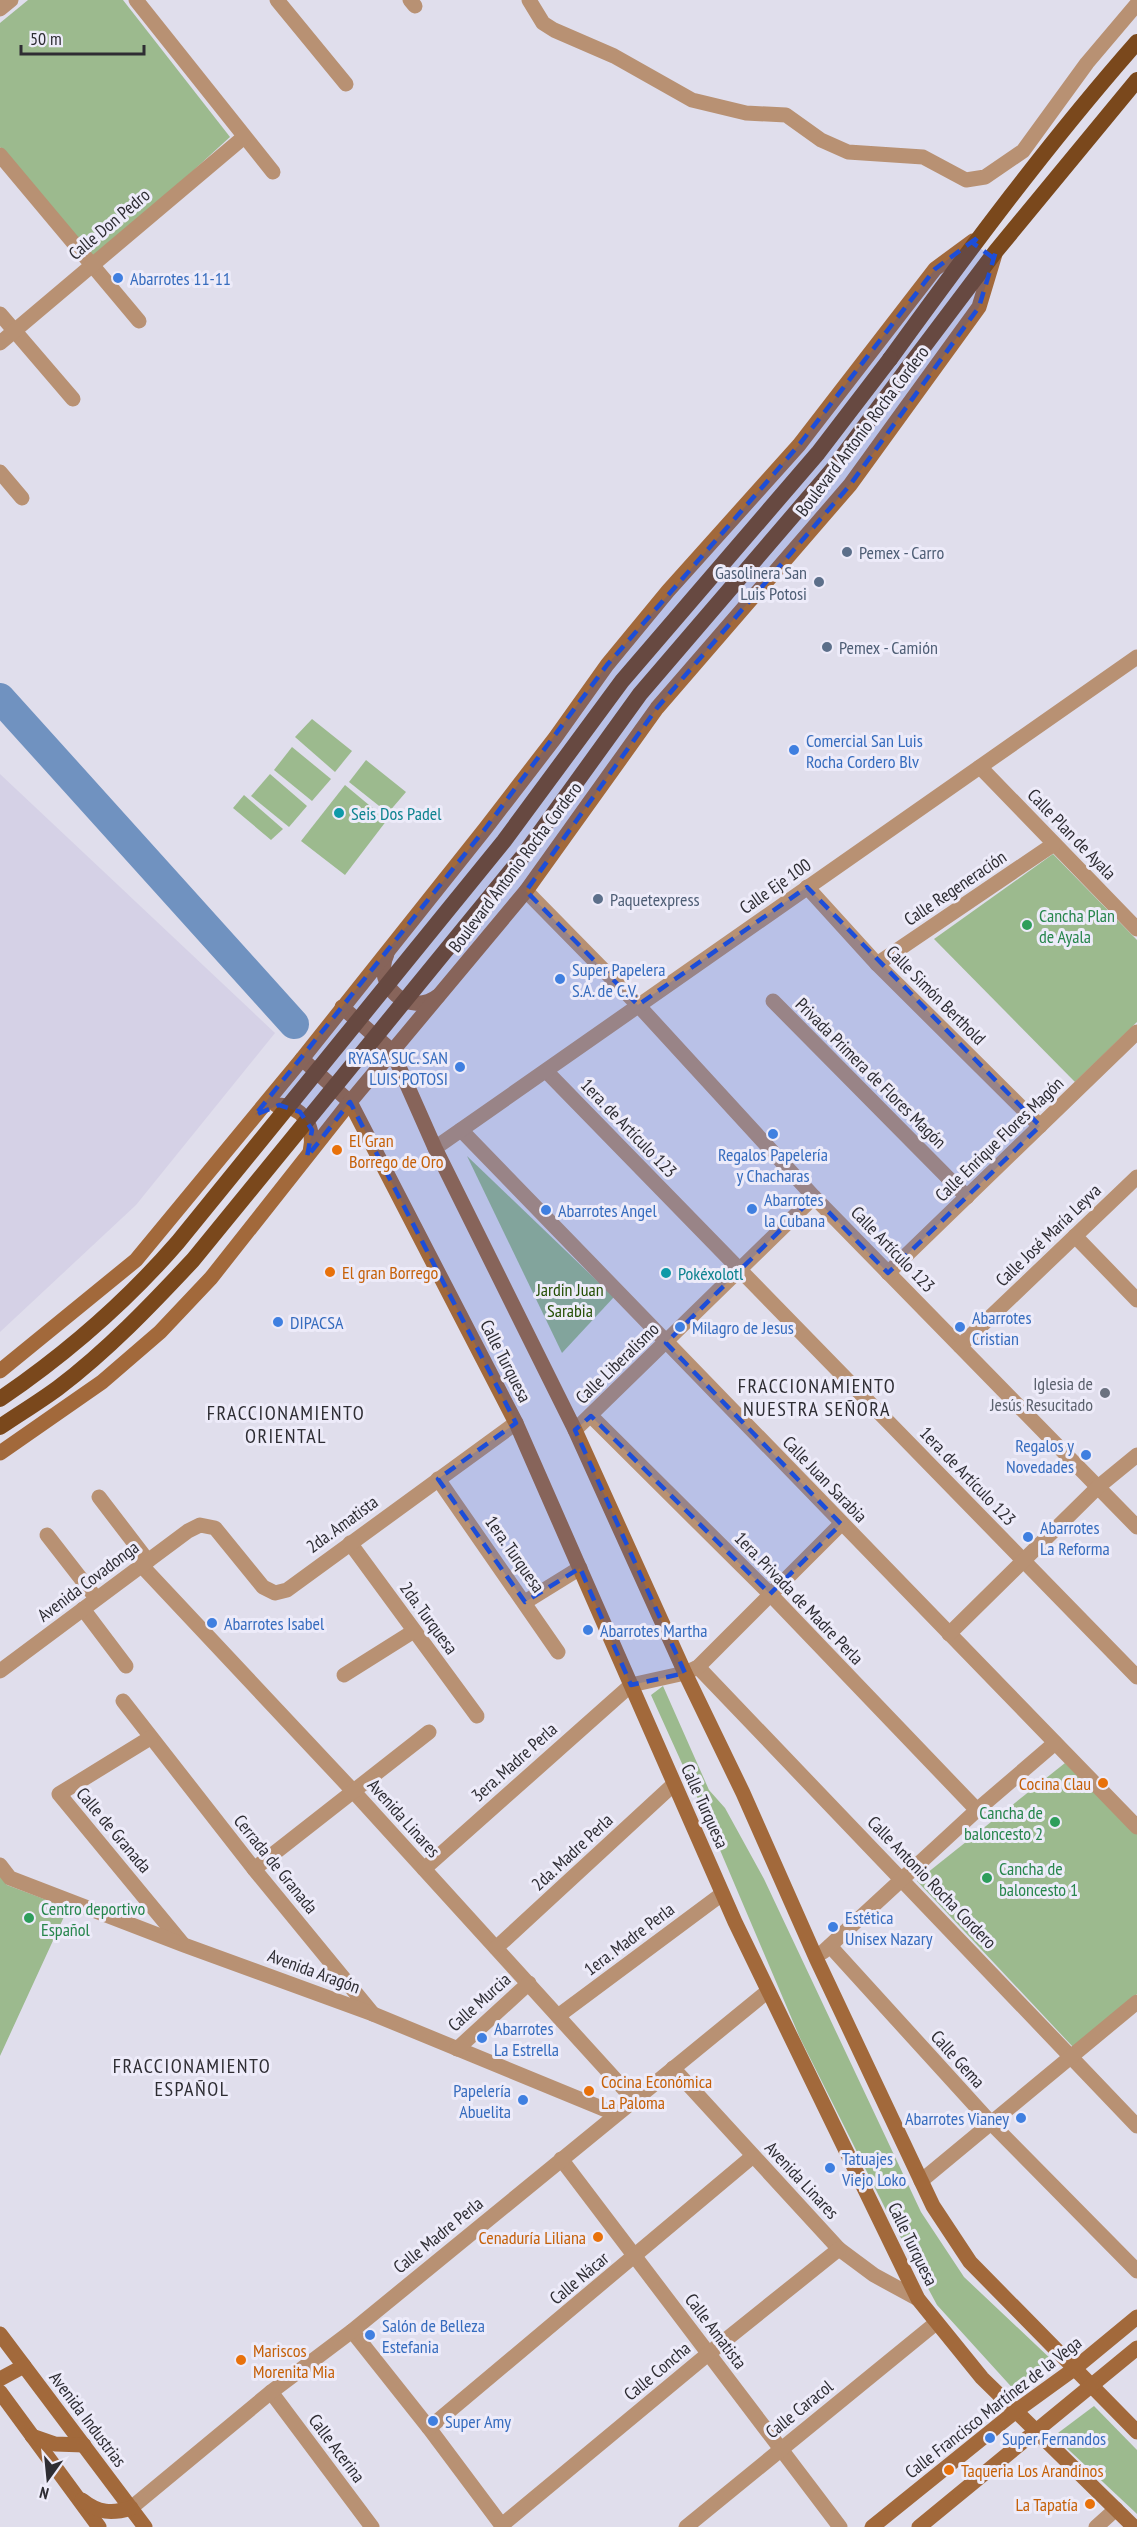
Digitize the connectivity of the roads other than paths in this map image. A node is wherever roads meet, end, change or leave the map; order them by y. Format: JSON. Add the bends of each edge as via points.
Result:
{"nodes":[{"id":1,"x":136,"y":0,"type":"edge"},
{"id":2,"x":277,"y":0,"type":"edge"},
{"id":3,"x":529,"y":0,"type":"edge"},
{"id":4,"x":1137,"y":4,"type":"edge"},
{"id":5,"x":1137,"y":42,"type":"edge"},
{"id":6,"x":1137,"y":80,"type":"edge"},
{"id":7,"x":346,"y":84,"type":"dead end"},
{"id":8,"x":244,"y":136,"type":"junction"},
{"id":9,"x":1023,"y":151,"type":"junction"},
{"id":10,"x":0,"y":155,"type":"edge"},
{"id":11,"x":1038,"y":163,"type":"junction"},
{"id":12,"x":273,"y":172,"type":"dead end"},
{"id":13,"x":977,"y":238,"type":"junction"},
{"id":14,"x":996,"y":251,"type":"junction"},
{"id":15,"x":91,"y":264,"type":"junction"},
{"id":16,"x":0,"y":314,"type":"edge"},
{"id":17,"x":139,"y":321,"type":"dead end"},
{"id":18,"x":14,"y":331,"type":"junction"},
{"id":19,"x":0,"y":343,"type":"edge"},
{"id":20,"x":73,"y":399,"type":"dead end"},
{"id":21,"x":0,"y":472,"type":"edge"},
{"id":22,"x":22,"y":498,"type":"dead end"},
{"id":23,"x":1137,"y":657,"type":"edge"},
{"id":24,"x":980,"y":767,"type":"junction"},
{"id":25,"x":1054,"y":844,"type":"junction"},
{"id":26,"x":807,"y":887,"type":"junction"},
{"id":27,"x":526,"y":891,"type":"junction"},
{"id":28,"x":1137,"y":929,"type":"edge"},
{"id":29,"x":390,"y":948,"type":"junction"},
{"id":30,"x":877,"y":964,"type":"junction"},
{"id":31,"x":444,"y":991,"type":"junction"},
{"id":32,"x":773,"y":1001,"type":"dead end"},
{"id":33,"x":638,"y":1005,"type":"junction"},
{"id":34,"x":342,"y":1007,"type":"junction"},
{"id":35,"x":1137,"y":1032,"type":"edge"},
{"id":36,"x":392,"y":1050,"type":"junction"},
{"id":37,"x":302,"y":1059,"type":"junction"},
{"id":38,"x":546,"y":1071,"type":"junction"},
{"id":39,"x":350,"y":1102,"type":"junction"},
{"id":40,"x":255,"y":1115,"type":"junction"},
{"id":41,"x":1040,"y":1126,"type":"junction"},
{"id":42,"x":461,"y":1130,"type":"junction"},
{"id":43,"x":435,"y":1148,"type":"junction"},
{"id":44,"x":307,"y":1157,"type":"junction"},
{"id":45,"x":1137,"y":1177,"type":"edge"},
{"id":46,"x":814,"y":1197,"type":"junction"},
{"id":47,"x":967,"y":1197,"type":"junction"},
{"id":48,"x":1075,"y":1236,"type":"junction"},
{"id":49,"x":740,"y":1270,"type":"junction"},
{"id":50,"x":888,"y":1273,"type":"junction"},
{"id":51,"x":1137,"y":1300,"type":"edge"},
{"id":52,"x":666,"y":1343,"type":"junction"},
{"id":53,"x":960,"y":1346,"type":"junction"},
{"id":54,"x":0,"y":1371,"type":"edge"},
{"id":55,"x":0,"y":1399,"type":"edge"},
{"id":56,"x":591,"y":1416,"type":"junction"},
{"id":57,"x":516,"y":1423,"type":"junction"},
{"id":58,"x":0,"y":1427,"type":"edge"},
{"id":59,"x":575,"y":1430,"type":"junction"},
{"id":60,"x":0,"y":1453,"type":"edge"},
{"id":61,"x":1137,"y":1455,"type":"edge"},
{"id":62,"x":438,"y":1479,"type":"junction"},
{"id":63,"x":1098,"y":1487,"type":"junction"},
{"id":64,"x":99,"y":1497,"type":"dead end"},
{"id":65,"x":842,"y":1524,"type":"junction"},
{"id":66,"x":200,"y":1525,"type":"joint"},
{"id":67,"x":1137,"y":1527,"type":"edge"},
{"id":68,"x":47,"y":1535,"type":"dead end"},
{"id":69,"x":350,"y":1543,"type":"junction"},
{"id":70,"x":1024,"y":1561,"type":"junction"},
{"id":71,"x":144,"y":1563,"type":"junction"},
{"id":72,"x":580,"y":1568,"type":"junction"},
{"id":73,"x":770,"y":1594,"type":"junction"},
{"id":74,"x":96,"y":1598,"type":"junction"},
{"id":75,"x":525,"y":1602,"type":"junction"},
{"id":76,"x":83,"y":1609,"type":"junction"},
{"id":77,"x":414,"y":1631,"type":"junction"},
{"id":78,"x":949,"y":1634,"type":"junction"},
{"id":79,"x":558,"y":1652,"type":"dead end"},
{"id":80,"x":126,"y":1666,"type":"dead end"},
{"id":81,"x":692,"y":1670,"type":"junction"},
{"id":82,"x":0,"y":1671,"type":"edge"},
{"id":83,"x":344,"y":1675,"type":"dead end"},
{"id":84,"x":1137,"y":1677,"type":"edge"},
{"id":85,"x":631,"y":1684,"type":"junction"},
{"id":86,"x":123,"y":1701,"type":"dead end"},
{"id":87,"x":477,"y":1716,"type":"dead end"},
{"id":88,"x":429,"y":1732,"type":"dead end"},
{"id":89,"x":150,"y":1738,"type":"junction"},
{"id":90,"x":1056,"y":1743,"type":"junction"},
{"id":91,"x":674,"y":1784,"type":"junction"},
{"id":92,"x":354,"y":1792,"type":"junction"},
{"id":93,"x":976,"y":1810,"type":"junction"},
{"id":94,"x":1137,"y":1827,"type":"edge"},
{"id":95,"x":0,"y":1865,"type":"edge"},
{"id":96,"x":254,"y":1869,"type":"junction"},
{"id":97,"x":424,"y":1869,"type":"junction"},
{"id":98,"x":903,"y":1879,"type":"junction"},
{"id":99,"x":723,"y":1894,"type":"junction"},
{"id":100,"x":184,"y":1945,"type":"junction"},
{"id":101,"x":830,"y":1946,"type":"junction"},
{"id":102,"x":496,"y":1948,"type":"junction"},
{"id":103,"x":816,"y":1958,"type":"junction"},
{"id":104,"x":529,"y":1983,"type":"junction"},
{"id":105,"x":768,"y":1991,"type":"junction"},
{"id":106,"x":1137,"y":2002,"type":"edge"},
{"id":107,"x":373,"y":2014,"type":"junction"},
{"id":108,"x":558,"y":2016,"type":"junction"},
{"id":109,"x":456,"y":2049,"type":"junction"},
{"id":110,"x":1071,"y":2057,"type":"junction"},
{"id":111,"x":673,"y":2068,"type":"junction"},
{"id":112,"x":634,"y":2100,"type":"junction"},
{"id":113,"x":616,"y":2114,"type":"junction"},
{"id":114,"x":991,"y":2123,"type":"junction"},
{"id":115,"x":1137,"y":2126,"type":"edge"},
{"id":116,"x":753,"y":2156,"type":"junction"},
{"id":117,"x":561,"y":2159,"type":"junction"},
{"id":118,"x":921,"y":2181,"type":"junction"},
{"id":119,"x":839,"y":2249,"type":"junction"},
{"id":120,"x":635,"y":2256,"type":"junction"},
{"id":121,"x":1137,"y":2271,"type":"edge"},
{"id":122,"x":918,"y":2299,"type":"junction"},
{"id":123,"x":1137,"y":2317,"type":"edge"},
{"id":124,"x":936,"y":2323,"type":"junction"},
{"id":125,"x":352,"y":2331,"type":"junction"},
{"id":126,"x":0,"y":2334,"type":"edge"},
{"id":127,"x":1137,"y":2348,"type":"edge"},
{"id":128,"x":708,"y":2354,"type":"junction"},
{"id":129,"x":24,"y":2366,"type":"junction"},
{"id":130,"x":1074,"y":2369,"type":"junction"},
{"id":131,"x":0,"y":2379,"type":"edge"},
{"id":132,"x":1090,"y":2386,"type":"junction"},
{"id":133,"x":0,"y":2392,"type":"edge"},
{"id":134,"x":271,"y":2392,"type":"junction"},
{"id":135,"x":1016,"y":2411,"type":"junction"},
{"id":136,"x":429,"y":2428,"type":"junction"},
{"id":137,"x":1036,"y":2431,"type":"junction"},
{"id":138,"x":1137,"y":2432,"type":"edge"},
{"id":139,"x":32,"y":2436,"type":"junction"},
{"id":140,"x":84,"y":2445,"type":"junction"},
{"id":141,"x":781,"y":2449,"type":"junction"},
{"id":142,"x":75,"y":2494,"type":"junction"},
{"id":143,"x":130,"y":2508,"type":"junction"},
{"id":144,"x":1116,"y":2509,"type":"junction"},
{"id":145,"x":503,"y":2526,"type":"edge"},
{"id":146,"x":99,"y":2527,"type":"edge"},
{"id":147,"x":145,"y":2527,"type":"edge"},
{"id":148,"x":372,"y":2527,"type":"edge"},
{"id":149,"x":686,"y":2527,"type":"edge"},
{"id":150,"x":840,"y":2527,"type":"edge"},
{"id":151,"x":872,"y":2527,"type":"edge"},
{"id":152,"x":919,"y":2527,"type":"edge"},
{"id":153,"x":1096,"y":2527,"type":"edge"},
{"id":154,"x":1134,"y":2527,"type":"edge"}],
"edges":[{"from":1,"to":8,"type":"street"},
{"from":2,"to":7,"type":"street"},
{"from":3,"to":9,"type":"street","via":[[543,23],[554,30],[614,56],[692,100],[746,113],[786,115],[821,140],[848,152],[922,157],[966,180],[985,177]]},
{"from":4,"to":9,"type":"street","via":[[1087,63]]},
{"from":5,"to":11,"type":"highway","name":"Boulevard Antonio Rocha Cordero"},
{"from":6,"to":14,"type":"highway","name":"Boulevard Antonio Rocha Cordero"},
{"from":8,"to":12,"type":"street"},
{"from":8,"to":15,"type":"street","name":"Calle Don Pedro"},
{"from":9,"to":11,"type":"street"},
{"from":10,"to":15,"type":"street"},
{"from":11,"to":13,"type":"highway","name":"Boulevard Antonio Rocha Cordero"},
{"from":13,"to":29,"type":"main road","name":"Boulevard Antonio Rocha Cordero","via":[[935,269],[798,444],[606,665],[555,738]]},
{"from":13,"to":55,"type":"highway","name":"Boulevard Antonio Rocha Cordero","bridge":true,"via":[[818,453],[621,681],[504,841],[178,1242],[94,1326],[45,1369]]},
{"from":14,"to":27,"type":"main road","name":"Boulevard Antonio Rocha Cordero","via":[[979,308],[857,476],[657,708]]},
{"from":14,"to":58,"type":"highway","name":"Boulevard Antonio Rocha Cordero","bridge":true,"via":[[833,469],[640,694],[523,856],[193,1260],[109,1345]]},
{"from":15,"to":17,"type":"street"},
{"from":15,"to":18,"type":"street","name":"Calle Don Pedro"},
{"from":16,"to":18,"type":"street"},
{"from":18,"to":19,"type":"street","name":"Calle Don Pedro"},
{"from":18,"to":20,"type":"street"},
{"from":21,"to":22,"type":"street"},
{"from":23,"to":24,"type":"street","name":"Calle Eje 100"},
{"from":24,"to":25,"type":"street","name":"Calle Plan de Ayala"},
{"from":24,"to":26,"type":"street","name":"Calle Eje 100"},
{"from":25,"to":28,"type":"street","name":"Calle Plan de Ayala"},
{"from":25,"to":30,"type":"street","name":"Calle Regeneración"},
{"from":26,"to":30,"type":"street","name":"Calle Simón Berthold"},
{"from":26,"to":33,"type":"street","name":"Calle Eje 100"},
{"from":27,"to":31,"type":"main road","name":"Boulevard Antonio Rocha Cordero"},
{"from":27,"to":33,"type":"street","name":"Calle Artículo 123"},
{"from":29,"to":31,"type":"main road","via":[[382,970],[396,996],[405,1002],[425,1003]]},
{"from":29,"to":34,"type":"main road","name":"Boulevard Antonio Rocha Cordero"},
{"from":30,"to":41,"type":"street","name":"Calle Simón Berthold"},
{"from":31,"to":36,"type":"main road","name":"Boulevard Antonio Rocha Cordero"},
{"from":32,"to":47,"type":"street","name":"Privada Primera de Flores Magón"},
{"from":33,"to":38,"type":"street","name":"Calle Eje 100"},
{"from":33,"to":46,"type":"street","name":"Calle Artículo 123"},
{"from":34,"to":36,"type":"main road","name":"Calle Turquesa"},
{"from":34,"to":37,"type":"main road","name":"Boulevard Antonio Rocha Cordero"},
{"from":35,"to":41,"type":"street","name":"Calle Enrique Flores Magón"},
{"from":36,"to":39,"type":"main road","name":"Boulevard Antonio Rocha Cordero"},
{"from":36,"to":43,"type":"main road","name":"Calle Turquesa"},
{"from":37,"to":39,"type":"main road","name":"Calle Turquesa"},
{"from":37,"to":40,"type":"main road","name":"Boulevard Antonio Rocha Cordero"},
{"from":38,"to":42,"type":"street","name":"Calle Eje 100"},
{"from":38,"to":49,"type":"street","name":"1era. de Artículo 123"},
{"from":39,"to":44,"type":"main road","name":"Boulevard Antonio Rocha Cordero"},
{"from":39,"to":57,"type":"main road","name":"Calle Turquesa"},
{"from":40,"to":44,"type":"main road","via":[[268,1106],[279,1105],[300,1112],[312,1130]]},
{"from":40,"to":54,"type":"main road","name":"Boulevard Antonio Rocha Cordero","via":[[136,1260]]},
{"from":41,"to":47,"type":"street","name":"Calle Enrique Flores Magón"},
{"from":42,"to":43,"type":"street","name":"Calle Eje 100"},
{"from":42,"to":52,"type":"street","name":"Calle Juan Sarabia"},
{"from":43,"to":59,"type":"main road","name":"Calle Turquesa"},
{"from":44,"to":60,"type":"main road","name":"Boulevard Antonio Rocha Cordero","via":[[211,1278],[160,1332],[102,1382]]},
{"from":45,"to":48,"type":"street","name":"Calle José María Leyva"},
{"from":46,"to":49,"type":"street","name":"Calle Liberalismo"},
{"from":46,"to":50,"type":"street","name":"Calle Artículo 123"},
{"from":47,"to":50,"type":"street","name":"Calle Enrique Flores Magón"},
{"from":48,"to":51,"type":"street"},
{"from":48,"to":53,"type":"street","name":"Calle José María Leyva"},
{"from":49,"to":52,"type":"street","name":"Calle Liberalismo"},
{"from":49,"to":70,"type":"street","name":"1era. de Artículo 123"},
{"from":50,"to":53,"type":"street","name":"Calle Artículo 123"},
{"from":52,"to":56,"type":"street","name":"Calle Liberalismo"},
{"from":52,"to":65,"type":"street","name":"Calle Juan Sarabia"},
{"from":53,"to":63,"type":"street","name":"Calle Artículo 123"},
{"from":56,"to":59,"type":"street","name":"Calle Liberalismo"},
{"from":56,"to":73,"type":"street","name":"1era. Privada de Madre Perla"},
{"from":57,"to":62,"type":"street","name":"2da. Amatista"},
{"from":57,"to":72,"type":"main road","name":"Calle Turquesa"},
{"from":59,"to":81,"type":"main road","name":"Calle Turquesa"},
{"from":61,"to":63,"type":"street"},
{"from":62,"to":69,"type":"street","name":"2da. Amatista"},
{"from":62,"to":75,"type":"street","name":"1era. Turquesa"},
{"from":63,"to":67,"type":"street","name":"Calle Artículo 123"},
{"from":63,"to":70,"type":"street"},
{"from":64,"to":71,"type":"street","name":"Avenida Linares"},
{"from":65,"to":73,"type":"street"},
{"from":65,"to":78,"type":"street","name":"Calle Juan Sarabia"},
{"from":66,"to":69,"type":"street","name":"2da. Amatista","via":[[214,1528],[263,1587],[275,1593],[286,1590]]},
{"from":66,"to":71,"type":"street","name":"Avenida Covadonga"},
{"from":68,"to":74,"type":"street"},
{"from":69,"to":77,"type":"street","name":"2da. Turquesa"},
{"from":70,"to":78,"type":"street"},
{"from":70,"to":84,"type":"street","name":"1era. de Artículo 123"},
{"from":71,"to":74,"type":"street","name":"Avenida Covadonga"},
{"from":71,"to":92,"type":"street","name":"Avenida Linares"},
{"from":72,"to":75,"type":"street"},
{"from":72,"to":85,"type":"main road","name":"Calle Turquesa"},
{"from":73,"to":81,"type":"street"},
{"from":73,"to":93,"type":"street","name":"1era. Privada de Madre Perla"},
{"from":74,"to":76,"type":"street","name":"Avenida Covadonga"},
{"from":75,"to":79,"type":"street","name":"1era. Turquesa"},
{"from":76,"to":80,"type":"street"},
{"from":76,"to":82,"type":"street","name":"Avenida Covadonga"},
{"from":77,"to":83,"type":"street"},
{"from":77,"to":87,"type":"street","name":"2da. Turquesa"},
{"from":78,"to":90,"type":"street","name":"Calle Juan Sarabia"},
{"from":81,"to":85,"type":"street"},
{"from":81,"to":98,"type":"street","name":"Calle Antonio Rocha Cordero"},
{"from":81,"to":103,"type":"main road","name":"Calle Turquesa"},
{"from":85,"to":91,"type":"main road","name":"Calle Turquesa"},
{"from":85,"to":97,"type":"street","name":"3era. Madre Perla"},
{"from":86,"to":89,"type":"street","name":"Cerrada de Granada"},
{"from":88,"to":92,"type":"street"},
{"from":89,"to":96,"type":"street","name":"Cerrada de Granada"},
{"from":89,"to":100,"type":"street","name":"Calle de Granada","via":[[59,1794]]},
{"from":90,"to":93,"type":"street"},
{"from":90,"to":94,"type":"street","name":"Calle Juan Sarabia"},
{"from":91,"to":99,"type":"main road","name":"Calle Turquesa"},
{"from":91,"to":102,"type":"street","name":"2da. Madre Perla"},
{"from":92,"to":96,"type":"street"},
{"from":92,"to":97,"type":"street","name":"Avenida Linares"},
{"from":93,"to":98,"type":"street"},
{"from":95,"to":100,"type":"street","name":"Avenida Aragón","via":[[10,1878]]},
{"from":96,"to":107,"type":"street","name":"Cerrada de Granada"},
{"from":97,"to":102,"type":"street","name":"Avenida Linares"},
{"from":98,"to":101,"type":"street"},
{"from":98,"to":110,"type":"street","name":"Calle Antonio Rocha Cordero"},
{"from":99,"to":105,"type":"main road","name":"Calle Turquesa"},
{"from":99,"to":108,"type":"street","name":"1era. Madre Perla"},
{"from":100,"to":107,"type":"street","name":"Avenida Aragón"},
{"from":101,"to":103,"type":"street"},
{"from":101,"to":114,"type":"street","name":"Calle Gema"},
{"from":102,"to":104,"type":"street","name":"Avenida Linares"},
{"from":103,"to":118,"type":"main road","name":"Calle Turquesa"},
{"from":104,"to":108,"type":"street","name":"Avenida Linares"},
{"from":104,"to":109,"type":"street","name":"Calle Murcia"},
{"from":105,"to":111,"type":"street","name":"Calle Madre Perla"},
{"from":105,"to":122,"type":"main road","name":"Calle Turquesa"},
{"from":106,"to":110,"type":"street"},
{"from":107,"to":109,"type":"street","name":"Avenida Aragón"},
{"from":108,"to":112,"type":"street","name":"Avenida Linares"},
{"from":109,"to":113,"type":"street","name":"Avenida Aragón"},
{"from":110,"to":114,"type":"street"},
{"from":110,"to":115,"type":"street","name":"Calle Antonio Rocha Cordero"},
{"from":111,"to":112,"type":"street","name":"Calle Madre Perla"},
{"from":111,"to":116,"type":"street","name":"Avenida Linares"},
{"from":112,"to":113,"type":"street","name":"Calle Madre Perla"},
{"from":113,"to":117,"type":"street","name":"Calle Madre Perla"},
{"from":114,"to":118,"type":"street"},
{"from":114,"to":121,"type":"street","name":"Calle Gema"},
{"from":116,"to":119,"type":"street","name":"Avenida Linares"},
{"from":116,"to":120,"type":"street","name":"Calle Nácar"},
{"from":117,"to":120,"type":"street","name":"Calle Amatista"},
{"from":117,"to":125,"type":"street","name":"Calle Madre Perla"},
{"from":118,"to":130,"type":"main road","name":"Calle Turquesa","via":[[970,2262]]},
{"from":119,"to":122,"type":"street","name":"Avenida Linares","via":[[874,2275]]},
{"from":119,"to":128,"type":"street","name":"Calle Concha"},
{"from":120,"to":128,"type":"street","name":"Calle Amatista"},
{"from":120,"to":136,"type":"street","name":"Calle Nácar"},
{"from":122,"to":124,"type":"main road","name":"Calle Turquesa"},
{"from":123,"to":130,"type":"main road","name":"Calle Francisco Martínez de la Vega"},
{"from":124,"to":135,"type":"main road","name":"Calle Turquesa"},
{"from":124,"to":141,"type":"street","name":"Calle Caracol"},
{"from":125,"to":134,"type":"street","name":"Calle Madre Perla"},
{"from":125,"to":136,"type":"street"},
{"from":126,"to":129,"type":"main road","name":"Avenida Industrias"},
{"from":127,"to":132,"type":"main road"},
{"from":128,"to":141,"type":"street","name":"Calle Amatista"},
{"from":128,"to":145,"type":"street","name":"Calle Concha"},
{"from":129,"to":131,"type":"main road"},
{"from":129,"to":140,"type":"main road","name":"Avenida Industrias"},
{"from":130,"to":132,"type":"main road","name":"Calle Turquesa"},
{"from":130,"to":135,"type":"main road","name":"Calle Francisco Martínez de la Vega"},
{"from":132,"to":137,"type":"main road"},
{"from":132,"to":138,"type":"main road","name":"Calle Turquesa"},
{"from":133,"to":139,"type":"main road"},
{"from":134,"to":143,"type":"street","name":"Calle Madre Perla"},
{"from":134,"to":148,"type":"street","name":"Calle Acerina"},
{"from":135,"to":137,"type":"main road","name":"Calle Turquesa"},
{"from":135,"to":151,"type":"main road","name":"Calle Francisco Martínez de la Vega"},
{"from":136,"to":145,"type":"street"},
{"from":137,"to":144,"type":"main road","name":"Calle Turquesa"},
{"from":137,"to":152,"type":"main road"},
{"from":139,"to":140,"type":"main road","via":[[55,2444]]},
{"from":139,"to":142,"type":"main road"},
{"from":140,"to":143,"type":"main road","name":"Avenida Industrias"},
{"from":141,"to":149,"type":"street","name":"Calle Caracol"},
{"from":141,"to":150,"type":"street","name":"Calle Amatista"},
{"from":142,"to":143,"type":"main road","via":[[93,2509],[116,2513]]},
{"from":142,"to":146,"type":"main road"},
{"from":143,"to":147,"type":"main road","name":"Avenida Industrias"},
{"from":144,"to":153,"type":"street"},
{"from":144,"to":154,"type":"main road","name":"Calle Turquesa"}]}
